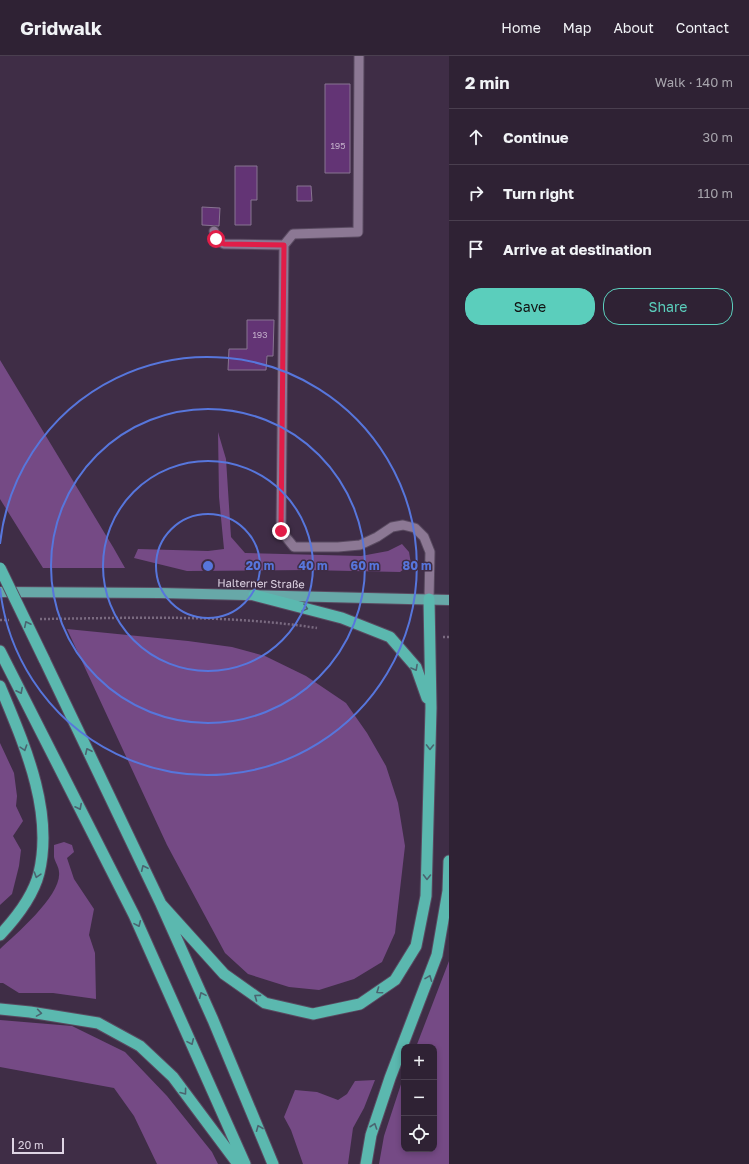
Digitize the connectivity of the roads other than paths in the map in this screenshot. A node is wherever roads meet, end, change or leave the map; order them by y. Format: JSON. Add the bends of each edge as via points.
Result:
{"nodes":[{"id":1,"x":359,"y":56,"type":"edge"},
{"id":2,"x":214,"y":231,"type":"dead end"},
{"id":3,"x":284,"y":245,"type":"junction"},
{"id":4,"x":0,"y":568,"type":"edge"},
{"id":5,"x":0,"y":592,"type":"edge"},
{"id":6,"x":254,"y":595,"type":"junction"},
{"id":7,"x":429,"y":599,"type":"junction"},
{"id":8,"x":449,"y":600,"type":"edge"},
{"id":9,"x":1,"y":654,"type":"edge"},
{"id":10,"x":0,"y":686,"type":"edge"},
{"id":11,"x":431,"y":708,"type":"junction"},
{"id":12,"x":449,"y":861,"type":"edge"},
{"id":13,"x":161,"y":904,"type":"junction"},
{"id":14,"x":0,"y":935,"type":"edge"},
{"id":15,"x":0,"y":1009,"type":"edge"},
{"id":16,"x":238,"y":1164,"type":"edge"},
{"id":17,"x":245,"y":1164,"type":"edge"},
{"id":18,"x":273,"y":1164,"type":"edge"},
{"id":19,"x":366,"y":1164,"type":"edge"}],
"edges":[{"from":1,"to":3,"type":"lane","via":[[358,232],[293,234]]},
{"from":2,"to":3,"type":"lane","via":[[216,239],[224,244]]},
{"from":3,"to":7,"type":"lane","via":[[281,531],[294,547],[338,548],[360,545],[392,527],[403,525],[415,528],[424,537],[430,552]]},
{"from":13,"to":4,"type":"highway","one_way":true,"bridge":true},
{"from":5,"to":6,"type":"main road","name":"Halterner Straße"},
{"from":6,"to":7,"type":"main road","name":"Halterner Straße"},
{"from":6,"to":11,"type":"highway","one_way":true,"via":[[342,618],[390,637],[416,666]]},
{"from":7,"to":8,"type":"main road","name":"Halterner Straße"},
{"from":7,"to":11,"type":"highway"},
{"from":9,"to":17,"type":"highway","one_way":true,"via":[[134,915]]},
{"from":10,"to":14,"type":"highway","one_way":true,"via":[[34,776],[42,809],[44,844],[38,874],[28,898]]},
{"from":11,"to":13,"type":"highway","one_way":true,"via":[[426,896],[416,946],[395,980],[360,1004],[313,1014],[265,1003],[224,974]]},
{"from":19,"to":12,"type":"highway","one_way":true,"via":[[371,1135],[390,1078],[438,955],[448,890]]},
{"from":18,"to":13,"type":"highway","one_way":true},
{"from":15,"to":16,"type":"highway","one_way":true,"via":[[98,1023],[140,1046],[173,1077]]}]}
